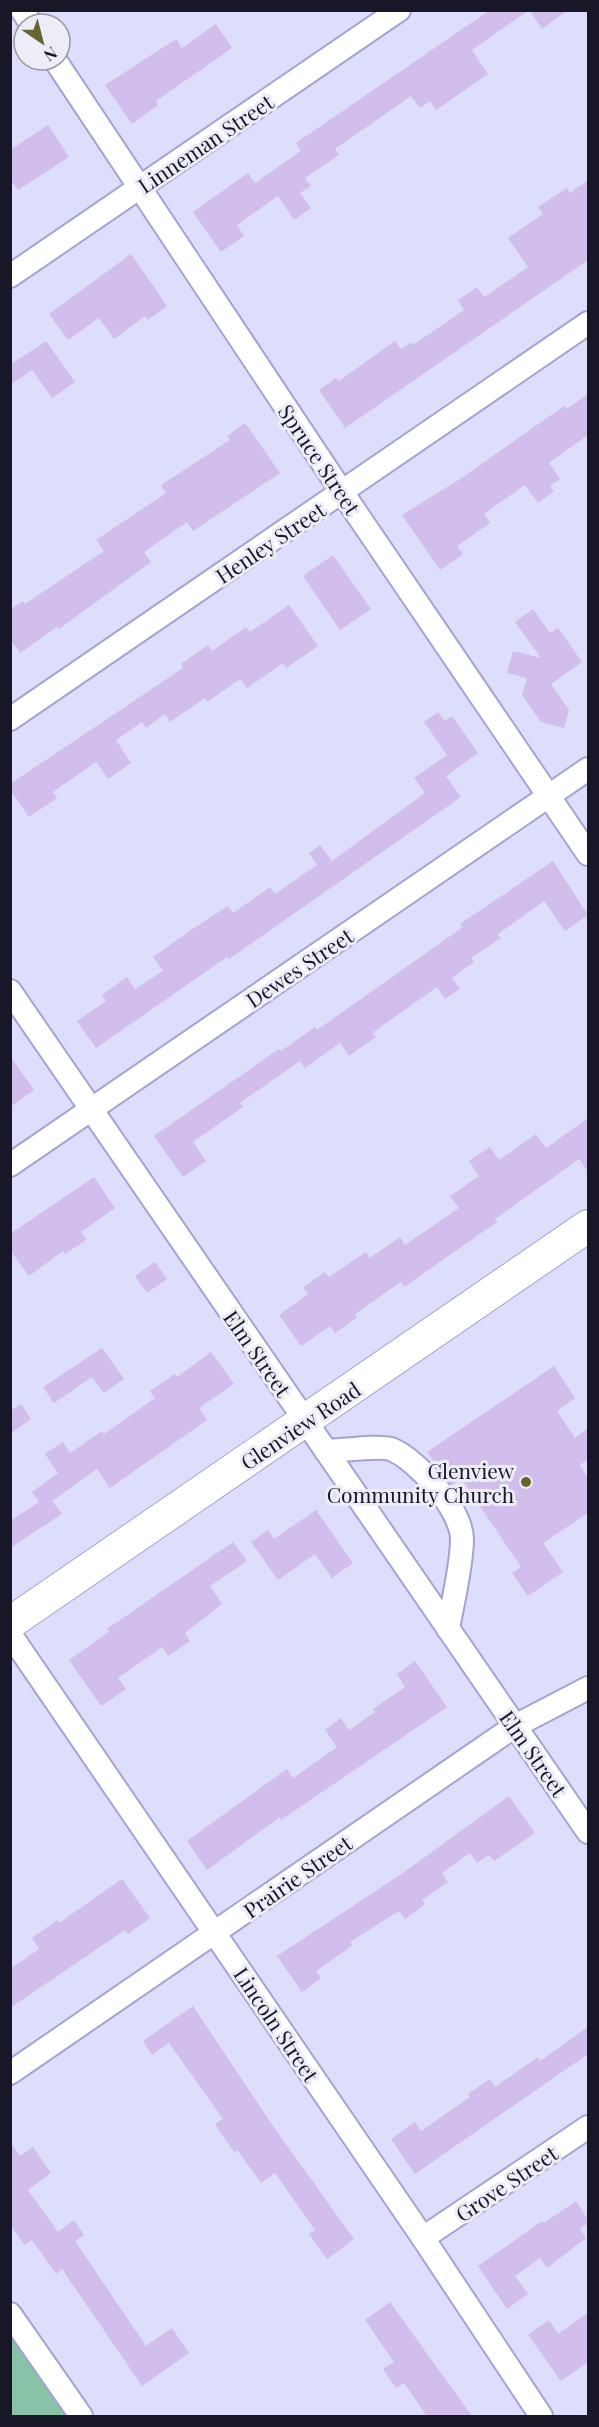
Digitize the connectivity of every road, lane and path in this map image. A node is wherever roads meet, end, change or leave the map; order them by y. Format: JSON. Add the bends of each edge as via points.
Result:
{"nodes":[{"id":1,"x":399,"y":10,"type":"edge"},
{"id":2,"x":63,"y":72,"type":"edge"},
{"id":3,"x":140,"y":188,"type":"junction"},
{"id":4,"x":10,"y":276,"type":"edge"},
{"id":5,"x":588,"y":323,"type":"edge"},
{"id":6,"x":342,"y":492,"type":"junction"},
{"id":7,"x":10,"y":719,"type":"edge"},
{"id":8,"x":588,"y":769,"type":"edge"},
{"id":9,"x":549,"y":796,"type":"junction"},
{"id":10,"x":588,"y":854,"type":"edge"},
{"id":11,"x":10,"y":991,"type":"edge"},
{"id":12,"x":91,"y":1110,"type":"junction"},
{"id":13,"x":10,"y":1165,"type":"edge"},
{"id":14,"x":588,"y":1226,"type":"edge"},
{"id":15,"x":305,"y":1421,"type":"junction"},
{"id":16,"x":326,"y":1451,"type":"junction"},
{"id":17,"x":10,"y":1623,"type":"edge"},
{"id":18,"x":448,"y":1629,"type":"junction"},
{"id":19,"x":10,"y":1634,"type":"edge"},
{"id":20,"x":588,"y":1688,"type":"edge"},
{"id":21,"x":515,"y":1726,"type":"junction"},
{"id":22,"x":588,"y":1832,"type":"edge"},
{"id":23,"x":215,"y":1933,"type":"junction"},
{"id":24,"x":10,"y":2073,"type":"edge"},
{"id":25,"x":588,"y":2127,"type":"edge"},
{"id":26,"x":423,"y":2238,"type":"junction"},
{"id":27,"x":10,"y":2314,"type":"edge"},
{"id":28,"x":81,"y":2416,"type":"edge"},
{"id":29,"x":541,"y":2416,"type":"edge"}],
"edges":[{"from":1,"to":3,"type":"street","name":"Linneman Street"},
{"from":2,"to":3,"type":"street","name":"Spruce Street"},
{"from":3,"to":4,"type":"street","name":"Linneman Street"},
{"from":3,"to":6,"type":"street","name":"Spruce Street"},
{"from":5,"to":6,"type":"street","name":"Henley Street"},
{"from":6,"to":7,"type":"street","name":"Henley Street"},
{"from":6,"to":9,"type":"street","name":"Spruce Street"},
{"from":8,"to":9,"type":"street","name":"Dewes Street"},
{"from":9,"to":10,"type":"street","name":"Spruce Street"},
{"from":9,"to":12,"type":"street","name":"Dewes Street"},
{"from":11,"to":12,"type":"street","name":"Elm Street"},
{"from":12,"to":13,"type":"street","name":"Dewes Street"},
{"from":12,"to":15,"type":"street","name":"Elm Street"},
{"from":14,"to":15,"type":"main road","name":"Glenview Road"},
{"from":15,"to":16,"type":"street","name":"Elm Street"},
{"from":15,"to":17,"type":"main road","name":"Glenview Road"},
{"from":16,"to":18,"type":"street","name":"Elm Street"},
{"from":16,"to":18,"type":"street","via":[[390,1449],[420,1468],[442,1494],[463,1539]]},
{"from":18,"to":21,"type":"street","name":"Elm Street"},
{"from":19,"to":23,"type":"street","name":"Lincoln Street"},
{"from":20,"to":21,"type":"street","name":"Prairie Street"},
{"from":21,"to":22,"type":"street","name":"Elm Street"},
{"from":21,"to":23,"type":"street","name":"Prairie Street"},
{"from":23,"to":24,"type":"street","name":"Prairie Street"},
{"from":23,"to":26,"type":"street","name":"Lincoln Street"},
{"from":25,"to":26,"type":"street","name":"Grove Street"},
{"from":26,"to":29,"type":"street","name":"Lincoln Street"},
{"from":27,"to":28,"type":"street"}]}
